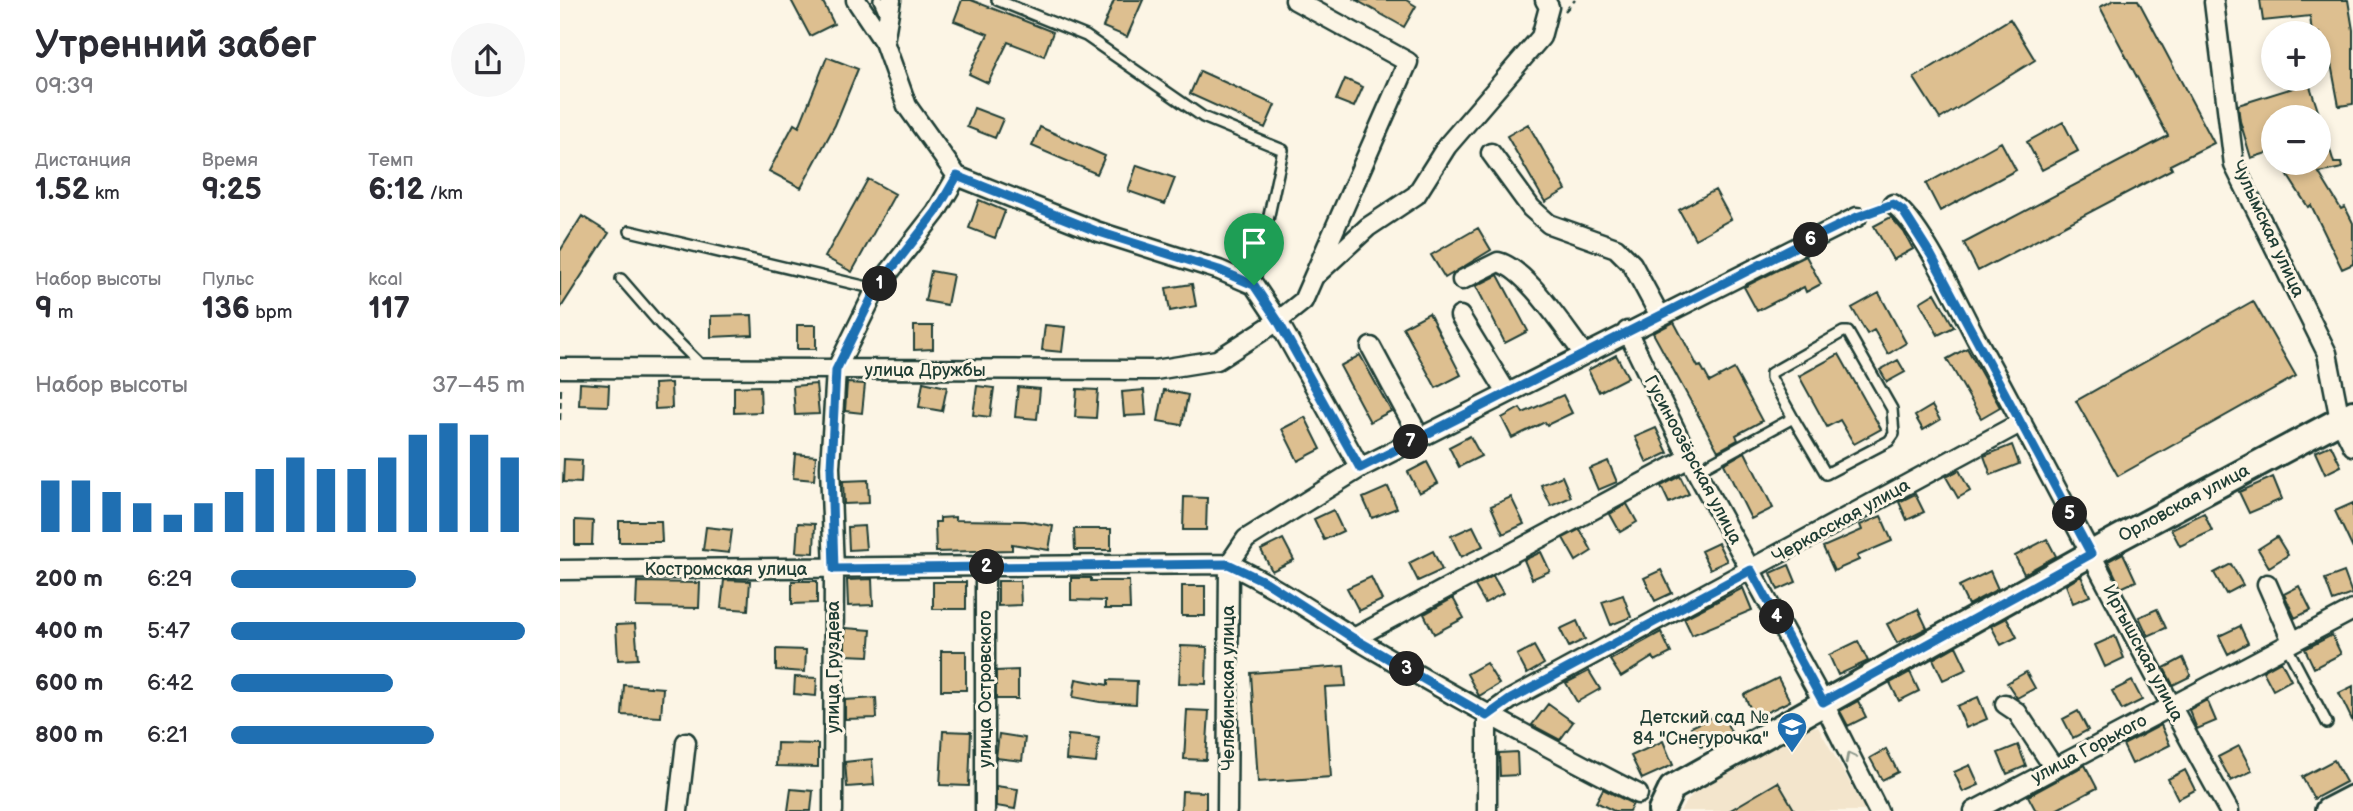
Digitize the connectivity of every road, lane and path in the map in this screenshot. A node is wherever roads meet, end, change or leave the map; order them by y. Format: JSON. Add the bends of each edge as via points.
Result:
{"nodes":[{"id":1,"x":856,"y":0,"type":"edge"},
{"id":2,"x":879,"y":0,"type":"edge"},
{"id":3,"x":891,"y":0,"type":"edge"},
{"id":4,"x":997,"y":0,"type":"edge"},
{"id":5,"x":1295,"y":0,"type":"edge"},
{"id":6,"x":1545,"y":0,"type":"edge"},
{"id":7,"x":2214,"y":2,"type":"dead end"},
{"id":8,"x":888,"y":21,"type":"junction"},
{"id":9,"x":884,"y":42,"type":"junction"},
{"id":10,"x":1491,"y":153,"type":"dead end"},
{"id":11,"x":957,"y":176,"type":"junction"},
{"id":12,"x":1893,"y":204,"type":"dead end"},
{"id":13,"x":1857,"y":217,"type":"dead end"},
{"id":14,"x":630,"y":231,"type":"dead end"},
{"id":15,"x":621,"y":279,"type":"dead end"},
{"id":16,"x":1312,"y":279,"type":"junction"},
{"id":17,"x":1462,"y":280,"type":"dead end"},
{"id":18,"x":1254,"y":285,"type":"junction"},
{"id":19,"x":876,"y":289,"type":"junction"},
{"id":20,"x":1460,"y":316,"type":"dead end"},
{"id":21,"x":1660,"y":316,"type":"junction"},
{"id":22,"x":1278,"y":321,"type":"junction"},
{"id":23,"x":1627,"y":331,"type":"junction"},
{"id":24,"x":1371,"y":347,"type":"dead end"},
{"id":25,"x":1584,"y":354,"type":"junction"},
{"id":26,"x":561,"y":368,"type":"edge"},
{"id":27,"x":705,"y":369,"type":"junction"},
{"id":28,"x":836,"y":370,"type":"junction"},
{"id":29,"x":1507,"y":393,"type":"junction"},
{"id":30,"x":2347,"y":416,"type":"edge"},
{"id":31,"x":1793,"y":418,"type":"junction"},
{"id":32,"x":560,"y":420,"type":"edge"},
{"id":33,"x":2022,"y":422,"type":"junction"},
{"id":34,"x":1420,"y":438,"type":"junction"},
{"id":35,"x":2353,"y":446,"type":"edge"},
{"id":36,"x":1692,"y":464,"type":"junction"},
{"id":37,"x":1360,"y":468,"type":"junction"},
{"id":38,"x":2091,"y":554,"type":"junction"},
{"id":39,"x":1228,"y":564,"type":"junction"},
{"id":40,"x":985,"y":567,"type":"junction"},
{"id":41,"x":834,"y":569,"type":"junction"},
{"id":42,"x":560,"y":570,"type":"edge"},
{"id":43,"x":1751,"y":570,"type":"junction"},
{"id":44,"x":2267,"y":584,"type":"dead end"},
{"id":45,"x":2353,"y":610,"type":"edge"},
{"id":46,"x":1353,"y":638,"type":"junction"},
{"id":47,"x":2289,"y":643,"type":"junction"},
{"id":48,"x":1823,"y":702,"type":"junction"},
{"id":49,"x":2005,"y":704,"type":"dead end"},
{"id":50,"x":2170,"y":705,"type":"junction"},
{"id":51,"x":1487,"y":716,"type":"junction"},
{"id":52,"x":2327,"y":723,"type":"dead end"},
{"id":53,"x":686,"y":742,"type":"dead end"},
{"id":54,"x":2054,"y":768,"type":"junction"},
{"id":55,"x":1638,"y":794,"type":"dead end"},
{"id":56,"x":2353,"y":798,"type":"edge"},
{"id":57,"x":678,"y":811,"type":"edge"},
{"id":58,"x":832,"y":811,"type":"edge"},
{"id":59,"x":985,"y":811,"type":"edge"},
{"id":60,"x":1227,"y":811,"type":"edge"},
{"id":61,"x":1487,"y":811,"type":"edge"},
{"id":62,"x":1661,"y":811,"type":"edge"},
{"id":63,"x":1878,"y":811,"type":"edge"},
{"id":64,"x":1974,"y":811,"type":"edge"},
{"id":65,"x":2229,"y":811,"type":"edge"},
{"id":66,"x":2328,"y":811,"type":"edge"}],
"edges":[{"from":1,"to":9,"type":"street"},
{"from":2,"to":8,"type":"lane"},
{"from":3,"to":8,"type":"street"},
{"from":4,"to":18,"type":"lane","via":[[1086,36],[1203,117],[1283,150]]},
{"from":5,"to":16,"type":"street","via":[[1408,62]]},
{"from":6,"to":16,"type":"street","via":[[1549,7],[1541,37],[1447,146],[1416,195],[1368,227]]},
{"from":7,"to":30,"type":"street","name":"Чулымская улица","via":[[2234,165],[2327,353]]},
{"from":8,"to":9,"type":"street"},
{"from":9,"to":11,"type":"street","via":[[908,106]]},
{"from":10,"to":21,"type":"street","via":[[1531,208],[1549,224],[1616,247],[1632,264]]},
{"from":11,"to":18,"type":"street","via":[[1096,231]]},
{"from":11,"to":19,"type":"street","name":"улица Груздева","via":[[936,212]]},
{"from":12,"to":33,"type":"street","name":"Иртышская улица","via":[[1903,211],[1931,255]]},
{"from":13,"to":21,"type":"street"},
{"from":14,"to":19,"type":"lane"},
{"from":15,"to":27,"type":"lane"},
{"from":16,"to":22,"type":"street","name":"улица Дружбы","via":[[1303,301]]},
{"from":17,"to":25,"type":"street","via":[[1498,262],[1508,264],[1524,277]]},
{"from":18,"to":22,"type":"street"},
{"from":19,"to":28,"type":"street","name":"улица Груздева"},
{"from":20,"to":29,"type":"street"},
{"from":21,"to":23,"type":"street"},
{"from":22,"to":28,"type":"street","name":"улица Дружбы","via":[[1217,360],[1155,370]]},
{"from":22,"to":37,"type":"street"},
{"from":23,"to":25,"type":"street"},
{"from":23,"to":36,"type":"street","name":"Гусиноозёрская улица"},
{"from":24,"to":34,"type":"street"},
{"from":25,"to":29,"type":"street"},
{"from":26,"to":27,"type":"street","name":"улица Дружбы"},
{"from":26,"to":32,"type":"path"},
{"from":27,"to":28,"type":"street","name":"улица Дружбы"},
{"from":28,"to":41,"type":"street","name":"улица Груздева","via":[[831,467]]},
{"from":29,"to":34,"type":"street"},
{"from":30,"to":35,"type":"street","name":"Чулымская улица"},
{"from":30,"to":38,"type":"street","name":"Орловская улица"},
{"from":31,"to":31,"type":"lane","via":[[1826,474],[1893,438],[1892,409],[1848,332],[1771,373]]},
{"from":31,"to":36,"type":"lane"},
{"from":33,"to":38,"type":"street","name":"Иртышская улица"},
{"from":33,"to":43,"type":"street","name":"Черкасская улица"},
{"from":34,"to":37,"type":"street"},
{"from":36,"to":43,"type":"street","name":"Гусиноозёрская улица"},
{"from":36,"to":46,"type":"street"},
{"from":37,"to":39,"type":"street","via":[[1247,539]]},
{"from":38,"to":48,"type":"street","name":"Орловская улица"},
{"from":38,"to":50,"type":"street","name":"Иртышская улица"},
{"from":39,"to":40,"type":"street","name":"Костромская улица"},
{"from":39,"to":46,"type":"street","via":[[1266,582]]},
{"from":39,"to":60,"type":"street","name":"Челябинская улица"},
{"from":40,"to":41,"type":"street","name":"Костромская улица"},
{"from":40,"to":59,"type":"street","name":"улица Островского"},
{"from":41,"to":42,"type":"street","name":"Костромская улица"},
{"from":41,"to":58,"type":"street","name":"улица Груздева"},
{"from":43,"to":48,"type":"street","name":"Гусиноозёрская улица"},
{"from":43,"to":51,"type":"street","name":"Черкасская улица"},
{"from":44,"to":47,"type":"street"},
{"from":45,"to":47,"type":"street","name":"улица Горького"},
{"from":46,"to":51,"type":"street"},
{"from":47,"to":50,"type":"street","name":"улица Горького"},
{"from":47,"to":52,"type":"lane"},
{"from":48,"to":62,"type":"street","name":"Орловская улица","via":[[1672,788]]},
{"from":63,"to":48,"type":"street","name":"Гусиноозёрская улица","one_way":true},
{"from":49,"to":54,"type":"street","via":[[2017,712]]},
{"from":50,"to":54,"type":"street","name":"улица Горького"},
{"from":50,"to":65,"type":"street","name":"Иртышская улица"},
{"from":51,"to":55,"type":"street"},
{"from":51,"to":61,"type":"street"},
{"from":53,"to":57,"type":"street"},
{"from":54,"to":64,"type":"street","name":"улица Горького"},
{"from":56,"to":66,"type":"street"}]}
